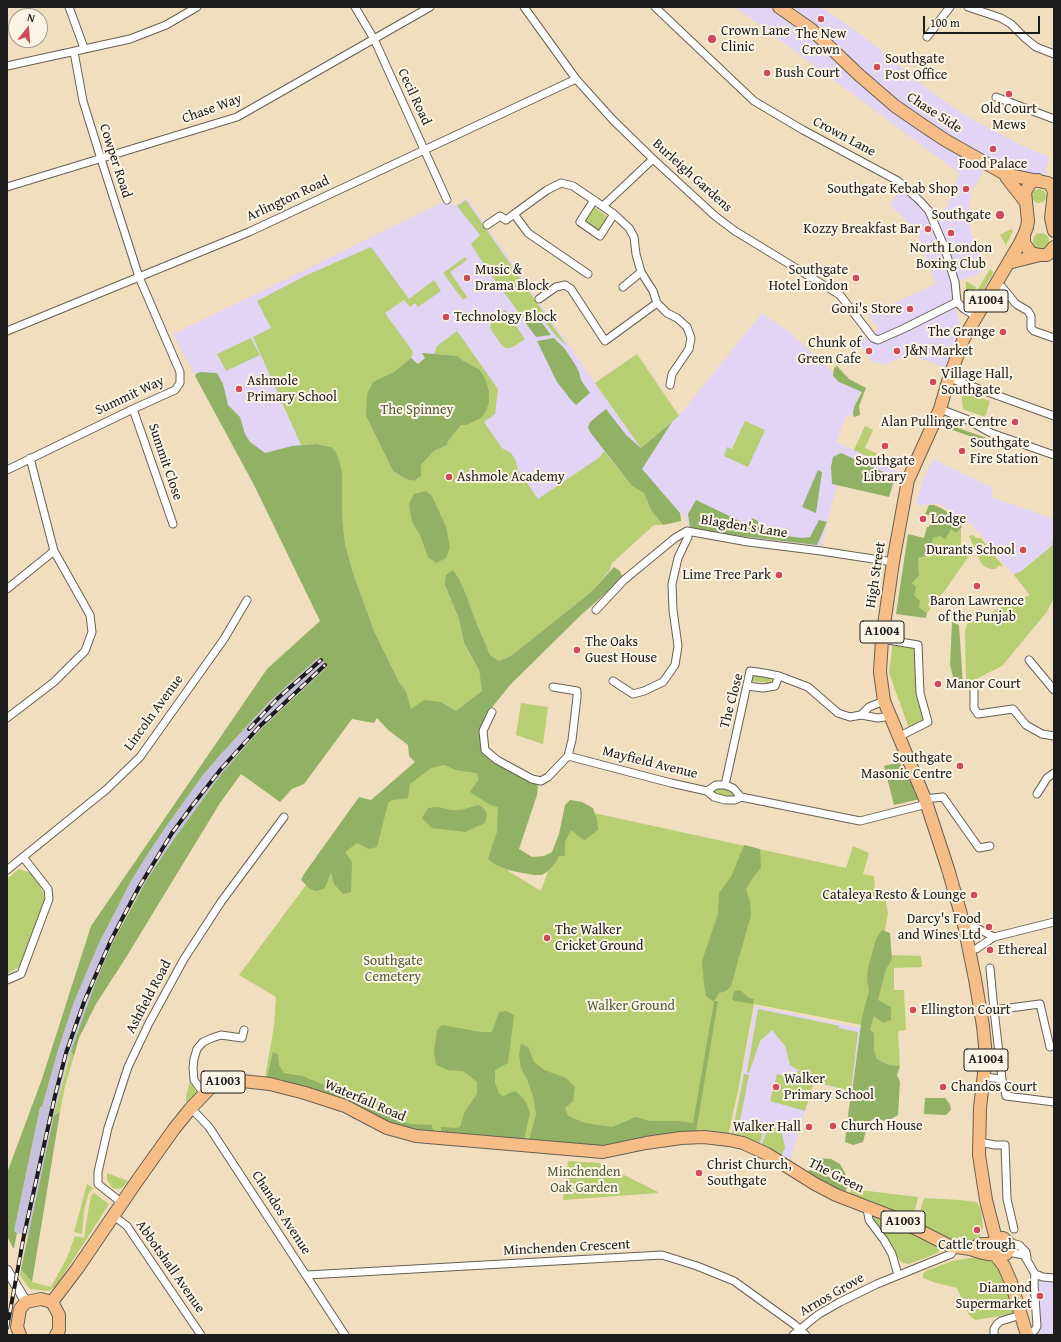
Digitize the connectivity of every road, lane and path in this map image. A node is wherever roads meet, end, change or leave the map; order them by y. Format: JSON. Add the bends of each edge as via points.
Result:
{"nodes":[{"id":1,"x":69,"y":7,"type":"edge"},
{"id":2,"x":197,"y":7,"type":"edge"},
{"id":3,"x":355,"y":7,"type":"edge"},
{"id":4,"x":430,"y":7,"type":"edge"},
{"id":5,"x":524,"y":7,"type":"edge"},
{"id":6,"x":655,"y":7,"type":"edge"},
{"id":7,"x":780,"y":7,"type":"edge"},
{"id":8,"x":950,"y":7,"type":"edge"},
{"id":9,"x":968,"y":7,"type":"edge"},
{"id":10,"x":927,"y":37,"type":"dead end"},
{"id":11,"x":374,"y":39,"type":"junction"},
{"id":12,"x":84,"y":48,"type":"junction"},
{"id":13,"x":74,"y":52,"type":"junction"},
{"id":14,"x":1054,"y":54,"type":"edge"},
{"id":15,"x":7,"y":66,"type":"edge"},
{"id":16,"x":576,"y":79,"type":"junction"},
{"id":17,"x":996,"y":97,"type":"dead end"},
{"id":18,"x":1054,"y":119,"type":"edge"},
{"id":19,"x":424,"y":149,"type":"junction"},
{"id":20,"x":100,"y":159,"type":"junction"},
{"id":21,"x":653,"y":159,"type":"junction"},
{"id":22,"x":1006,"y":174,"type":"junction"},
{"id":23,"x":1045,"y":180,"type":"edge"},
{"id":24,"x":7,"y":187,"type":"edge"},
{"id":25,"x":447,"y":200,"type":"dead end"},
{"id":26,"x":594,"y":200,"type":"junction"},
{"id":27,"x":1025,"y":201,"type":"junction"},
{"id":28,"x":1054,"y":201,"type":"edge"},
{"id":29,"x":603,"y":206,"type":"junction"},
{"id":30,"x":514,"y":214,"type":"junction"},
{"id":31,"x":614,"y":214,"type":"junction"},
{"id":32,"x":487,"y":225,"type":"dead end"},
{"id":33,"x":1054,"y":231,"type":"edge"},
{"id":34,"x":1024,"y":235,"type":"junction"},
{"id":35,"x":1049,"y":253,"type":"edge"},
{"id":36,"x":1008,"y":263,"type":"junction"},
{"id":37,"x":641,"y":272,"type":"junction"},
{"id":38,"x":588,"y":274,"type":"dead end"},
{"id":39,"x":139,"y":277,"type":"junction"},
{"id":40,"x":997,"y":283,"type":"junction"},
{"id":41,"x":623,"y":287,"type":"dead end"},
{"id":42,"x":539,"y":300,"type":"dead end"},
{"id":43,"x":957,"y":302,"type":"junction"},
{"id":44,"x":657,"y":303,"type":"junction"},
{"id":45,"x":977,"y":317,"type":"junction"},
{"id":46,"x":7,"y":331,"type":"edge"},
{"id":47,"x":1054,"y":338,"type":"edge"},
{"id":48,"x":949,"y":378,"type":"junction"},
{"id":49,"x":670,"y":385,"type":"dead end"},
{"id":50,"x":133,"y":409,"type":"junction"},
{"id":51,"x":940,"y":409,"type":"junction"},
{"id":52,"x":1054,"y":416,"type":"edge"},
{"id":53,"x":1054,"y":455,"type":"edge"},
{"id":54,"x":30,"y":458,"type":"junction"},
{"id":55,"x":7,"y":470,"type":"edge"},
{"id":56,"x":173,"y":524,"type":"dead end"},
{"id":57,"x":687,"y":531,"type":"junction"},
{"id":58,"x":54,"y":551,"type":"junction"},
{"id":59,"x":893,"y":562,"type":"junction"},
{"id":60,"x":7,"y":589,"type":"edge"},
{"id":61,"x":247,"y":600,"type":"dead end"},
{"id":62,"x":596,"y":610,"type":"dead end"},
{"id":63,"x":882,"y":639,"type":"junction"},
{"id":64,"x":1029,"y":660,"type":"dead end"},
{"id":65,"x":779,"y":676,"type":"junction"},
{"id":66,"x":614,"y":681,"type":"dead end"},
{"id":67,"x":747,"y":686,"type":"junction"},
{"id":68,"x":553,"y":687,"type":"dead end"},
{"id":69,"x":974,"y":688,"type":"dead end"},
{"id":70,"x":1054,"y":690,"type":"edge"},
{"id":71,"x":884,"y":701,"type":"junction"},
{"id":72,"x":492,"y":712,"type":"dead end"},
{"id":73,"x":861,"y":715,"type":"junction"},
{"id":74,"x":890,"y":716,"type":"junction"},
{"id":75,"x":7,"y":718,"type":"edge"},
{"id":76,"x":898,"y":736,"type":"junction"},
{"id":77,"x":1054,"y":736,"type":"edge"},
{"id":78,"x":568,"y":756,"type":"junction"},
{"id":79,"x":1054,"y":773,"type":"edge"},
{"id":80,"x":725,"y":785,"type":"junction"},
{"id":81,"x":707,"y":790,"type":"junction"},
{"id":82,"x":1037,"y":794,"type":"dead end"},
{"id":83,"x":741,"y":797,"type":"junction"},
{"id":84,"x":926,"y":801,"type":"junction"},
{"id":85,"x":284,"y":817,"type":"dead end"},
{"id":86,"x":990,"y":846,"type":"dead end"},
{"id":87,"x":23,"y":857,"type":"junction"},
{"id":88,"x":7,"y":870,"type":"edge"},
{"id":89,"x":1054,"y":922,"type":"edge"},
{"id":90,"x":964,"y":925,"type":"junction"},
{"id":91,"x":994,"y":937,"type":"junction"},
{"id":92,"x":970,"y":951,"type":"junction"},
{"id":93,"x":990,"y":968,"type":"dead end"},
{"id":94,"x":7,"y":980,"type":"edge"},
{"id":95,"x":993,"y":993,"type":"junction"},
{"id":96,"x":978,"y":995,"type":"junction"},
{"id":97,"x":994,"y":1010,"type":"junction"},
{"id":98,"x":244,"y":1030,"type":"dead end"},
{"id":99,"x":1050,"y":1047,"type":"dead end"},
{"id":100,"x":984,"y":1077,"type":"junction"},
{"id":101,"x":1002,"y":1079,"type":"junction"},
{"id":102,"x":204,"y":1094,"type":"junction"},
{"id":103,"x":1054,"y":1102,"type":"edge"},
{"id":104,"x":192,"y":1108,"type":"junction"},
{"id":105,"x":704,"y":1138,"type":"joint"},
{"id":106,"x":979,"y":1142,"type":"junction"},
{"id":107,"x":122,"y":1203,"type":"junction"},
{"id":108,"x":867,"y":1208,"type":"junction"},
{"id":109,"x":114,"y":1216,"type":"junction"},
{"id":110,"x":1014,"y":1229,"type":"dead end"},
{"id":111,"x":956,"y":1247,"type":"junction"},
{"id":112,"x":1008,"y":1247,"type":"junction"},
{"id":113,"x":994,"y":1248,"type":"junction"},
{"id":114,"x":7,"y":1270,"type":"edge"},
{"id":115,"x":1035,"y":1274,"type":"junction"},
{"id":116,"x":307,"y":1275,"type":"junction"},
{"id":117,"x":898,"y":1275,"type":"junction"},
{"id":118,"x":1054,"y":1278,"type":"edge"},
{"id":119,"x":26,"y":1302,"type":"junction"},
{"id":120,"x":52,"y":1302,"type":"junction"},
{"id":121,"x":1021,"y":1315,"type":"junction"},
{"id":122,"x":800,"y":1328,"type":"junction"},
{"id":123,"x":19,"y":1334,"type":"edge"},
{"id":124,"x":56,"y":1335,"type":"edge"},
{"id":125,"x":201,"y":1335,"type":"edge"},
{"id":126,"x":345,"y":1335,"type":"edge"},
{"id":127,"x":793,"y":1335,"type":"edge"},
{"id":128,"x":806,"y":1335,"type":"edge"},
{"id":129,"x":994,"y":1335,"type":"edge"},
{"id":130,"x":1027,"y":1335,"type":"edge"}],
"edges":[{"from":1,"to":12,"type":"street"},
{"from":2,"to":12,"type":"street","via":[[166,25],[130,39]]},
{"from":3,"to":11,"type":"street","name":"Cecil Road"},
{"from":4,"to":11,"type":"street","name":"Chase Way"},
{"from":5,"to":16,"type":"street","name":"Burleigh Gardens"},
{"from":6,"to":43,"type":"street","name":"Crown Lane","via":[[754,101],[898,181],[920,201],[929,211],[944,246],[955,282]]},
{"from":7,"to":22,"type":"main road","name":"Chase Side","via":[[812,30],[902,111],[945,140]]},
{"from":8,"to":10,"type":"street"},
{"from":9,"to":14,"type":"street","via":[[1012,24],[1036,47]]},
{"from":11,"to":19,"type":"street","name":"Cecil Road"},
{"from":11,"to":20,"type":"street","name":"Chase Way","via":[[237,117]]},
{"from":12,"to":13,"type":"street"},
{"from":13,"to":15,"type":"street"},
{"from":13,"to":20,"type":"street","name":"Cowper Road","via":[[83,101]]},
{"from":16,"to":19,"type":"street","name":"Arlington Road"},
{"from":16,"to":21,"type":"street","name":"Burleigh Gardens"},
{"from":17,"to":18,"type":"street"},
{"from":19,"to":25,"type":"street","name":"Cecil Road"},
{"from":19,"to":39,"type":"street","name":"Arlington Road","via":[[249,232]]},
{"from":20,"to":24,"type":"street","name":"Chase Way"},
{"from":20,"to":39,"type":"street","name":"Cowper Road"},
{"from":21,"to":29,"type":"street"},
{"from":21,"to":43,"type":"street","name":"Burleigh Gardens","via":[[735,231],[840,295],[873,338],[878,340]]},
{"from":22,"to":23,"type":"main road","name":"Chase Side"},
{"from":22,"to":27,"type":"main road","name":"Chase Side"},
{"from":23,"to":27,"type":"main road","via":[[1031,182],[1027,186]]},
{"from":23,"to":28,"type":"main road","via":[[1052,187]]},
{"from":26,"to":29,"type":"street"},
{"from":26,"to":30,"type":"street","via":[[573,186],[561,184],[547,190]]},
{"from":26,"to":31,"type":"street","via":[[580,222],[600,236]]},
{"from":27,"to":34,"type":"main road","via":[[1028,221]]},
{"from":28,"to":33,"type":"main road","via":[[1051,218]]},
{"from":29,"to":31,"type":"street"},
{"from":30,"to":32,"type":"street","via":[[506,220],[500,216]]},
{"from":30,"to":38,"type":"street","via":[[528,233]]},
{"from":31,"to":37,"type":"street","via":[[629,228],[634,237]]},
{"from":34,"to":35,"type":"main road","via":[[1024,243],[1031,253]]},
{"from":34,"to":36,"type":"main road","name":"High Street","number":"A1004"},
{"from":35,"to":36,"type":"main road"},
{"from":36,"to":40,"type":"main road","name":"High Street","number":"A1004"},
{"from":37,"to":41,"type":"street"},
{"from":37,"to":44,"type":"street"},
{"from":39,"to":46,"type":"street","name":"Arlington Road"},
{"from":39,"to":50,"type":"street","name":"Summit Way","via":[[180,372],[180,383],[175,390]]},
{"from":40,"to":45,"type":"main road","name":"High Street","number":"A1004"},
{"from":40,"to":47,"type":"street","via":[[1016,304],[1028,311],[1031,316],[1031,328],[1034,331]]},
{"from":42,"to":44,"type":"street","via":[[556,287],[565,285],[605,341]]},
{"from":43,"to":45,"type":"street"},
{"from":44,"to":49,"type":"street","via":[[687,327],[691,338],[689,349],[672,374]]},
{"from":45,"to":48,"type":"main road","name":"High Street","number":"A1004","via":[[962,342]]},
{"from":48,"to":51,"type":"main road","name":"High Street","number":"A1004"},
{"from":48,"to":52,"type":"street"},
{"from":50,"to":54,"type":"street","name":"Summit Way"},
{"from":50,"to":56,"type":"street","name":"Summit Close"},
{"from":51,"to":53,"type":"street","via":[[966,419],[991,433]]},
{"from":51,"to":59,"type":"main road","name":"High Street","number":"A1004","via":[[908,480]]},
{"from":54,"to":55,"type":"street","name":"Summit Way"},
{"from":54,"to":58,"type":"street"},
{"from":57,"to":59,"type":"street","name":"Blagden's Lane"},
{"from":57,"to":62,"type":"street","name":"Blagden's Lane","via":[[624,580]]},
{"from":57,"to":66,"type":"street","via":[[688,537],[678,558],[672,584],[678,646],[675,665],[663,682],[633,694]]},
{"from":58,"to":60,"type":"street"},
{"from":58,"to":75,"type":"street","via":[[90,615],[92,632],[85,651],[54,682]]},
{"from":59,"to":63,"type":"main road","name":"High Street","number":"A1004"},
{"from":61,"to":87,"type":"street","name":"Lincoln Avenue","via":[[224,639],[140,757],[107,789]]},
{"from":63,"to":71,"type":"main road","name":"High Street","number":"A1004","via":[[880,672]]},
{"from":63,"to":76,"type":"street","via":[[918,645],[920,693],[928,722]]},
{"from":64,"to":70,"type":"street"},
{"from":65,"to":67,"type":"street","via":[[775,686]]},
{"from":65,"to":67,"type":"street","name":"The Close","via":[[750,671]]},
{"from":65,"to":73,"type":"street","name":"The Close","via":[[808,687],[838,713]]},
{"from":67,"to":80,"type":"street","name":"The Close"},
{"from":68,"to":78,"type":"street","via":[[576,690],[578,698]]},
{"from":69,"to":77,"type":"street","via":[[974,708],[978,714],[1013,709],[1026,725],[1042,734]]},
{"from":71,"to":73,"type":"street","via":[[869,707]]},
{"from":71,"to":74,"type":"main road","name":"High Street","number":"A1004"},
{"from":72,"to":78,"type":"street","via":[[483,731],[486,750],[497,760],[532,779],[541,781]]},
{"from":73,"to":74,"type":"street","name":"The Close","via":[[878,718]]},
{"from":74,"to":76,"type":"main road","name":"High Street","number":"A1004"},
{"from":76,"to":84,"type":"main road","name":"High Street","number":"A1004"},
{"from":78,"to":81,"type":"street","name":"Mayfield Avenue"},
{"from":79,"to":82,"type":"street","via":[[1047,778]]},
{"from":80,"to":81,"type":"street","name":"Mayfield Avenue","via":[[716,785]]},
{"from":80,"to":83,"type":"street","via":[[733,788]]},
{"from":81,"to":83,"type":"street","via":[[714,797],[725,800]]},
{"from":83,"to":84,"type":"street","via":[[860,821]]},
{"from":84,"to":86,"type":"street","via":[[943,797],[979,848]]},
{"from":84,"to":90,"type":"main road","name":"High Street","number":"A1004"},
{"from":85,"to":107,"type":"street","name":"Ashfield Road","via":[[221,902],[184,959],[148,1023],[128,1067],[108,1128],[98,1172],[98,1184]]},
{"from":87,"to":88,"type":"street","name":"Lincoln Avenue"},
{"from":87,"to":94,"type":"street","via":[[48,889],[49,899],[21,974]]},
{"from":89,"to":91,"type":"street"},
{"from":90,"to":91,"type":"street"},
{"from":90,"to":92,"type":"main road","number":"A1004"},
{"from":91,"to":92,"type":"street"},
{"from":92,"to":96,"type":"main road","number":"A1004"},
{"from":93,"to":95,"type":"street"},
{"from":95,"to":96,"type":"street"},
{"from":95,"to":97,"type":"street"},
{"from":96,"to":100,"type":"main road","number":"A1004","via":[[986,1056]]},
{"from":97,"to":99,"type":"street","via":[[1040,1004]]},
{"from":97,"to":101,"type":"street"},
{"from":98,"to":102,"type":"street","via":[[242,1038],[221,1035],[203,1042],[197,1049],[193,1068],[194,1080]]},
{"from":100,"to":101,"type":"street"},
{"from":100,"to":106,"type":"main road","number":"A1004"},
{"from":101,"to":103,"type":"street","via":[[1006,1096]]},
{"from":102,"to":104,"type":"main road","name":"Waterfall Road","number":"A1003"},
{"from":102,"to":105,"type":"main road","name":"Waterfall Road","number":"A1003","via":[[215,1085],[233,1080],[270,1084],[345,1106],[387,1128],[405,1134],[579,1151],[603,1152],[681,1138]]},
{"from":104,"to":107,"type":"main road","name":"Waterfall Road","number":"A1003","via":[[174,1129]]},
{"from":104,"to":116,"type":"street","name":"Chandos Avenue","via":[[209,1127]]},
{"from":105,"to":108,"type":"main road","name":"The Green","number":"A1003","via":[[730,1140],[756,1148],[828,1192]]},
{"from":106,"to":110,"type":"street","via":[[1004,1145],[1007,1199]]},
{"from":106,"to":113,"type":"main road","number":"A1004"},
{"from":107,"to":109,"type":"main road","name":"Waterfall Road","number":"A1003"},
{"from":108,"to":111,"type":"main road","name":"The Green","number":"A1003"},
{"from":108,"to":117,"type":"street","name":"The Green","via":[[869,1220],[892,1254]]},
{"from":109,"to":120,"type":"main road","name":"Waterfall Road","number":"A1003"},
{"from":109,"to":125,"type":"street","name":"Abbotshall Avenue","via":[[128,1226]]},
{"from":111,"to":113,"type":"main road","name":"The Green","number":"A1003","via":[[970,1249],[981,1244]]},
{"from":111,"to":117,"type":"street","via":[[951,1254]]},
{"from":112,"to":113,"type":"main road","name":"The Green","via":[[1002,1256]]},
{"from":112,"to":113,"type":"main road","via":[[1003,1238]]},
{"from":112,"to":115,"type":"street","via":[[1023,1254]]},
{"from":112,"to":121,"type":"main road","via":[[1024,1305]]},
{"from":113,"to":121,"type":"main road","number":"A1004","via":[[1011,1282]]},
{"from":114,"to":119,"type":"street"},
{"from":115,"to":118,"type":"street"},
{"from":115,"to":130,"type":"street","via":[[1037,1326]]},
{"from":116,"to":122,"type":"street","name":"Minchenden Crescent","via":[[662,1255],[734,1281]]},
{"from":116,"to":126,"type":"street","name":"Chandos Avenue"},
{"from":117,"to":122,"type":"street","name":"Arnos Grove","via":[[840,1302]]},
{"from":119,"to":120,"type":"main road","via":[[41,1299]]},
{"from":119,"to":123,"type":"main road","via":[[20,1309],[18,1318]]},
{"from":120,"to":124,"type":"main road","via":[[59,1315],[59,1330]]},
{"from":121,"to":129,"type":"street","via":[[1001,1321],[994,1329]]},
{"from":121,"to":130,"type":"main road","number":"A1004"},
{"from":122,"to":127,"type":"street","name":"Arnos Grove"},
{"from":122,"to":128,"type":"street","name":"Minchenden Crescent"}]}
